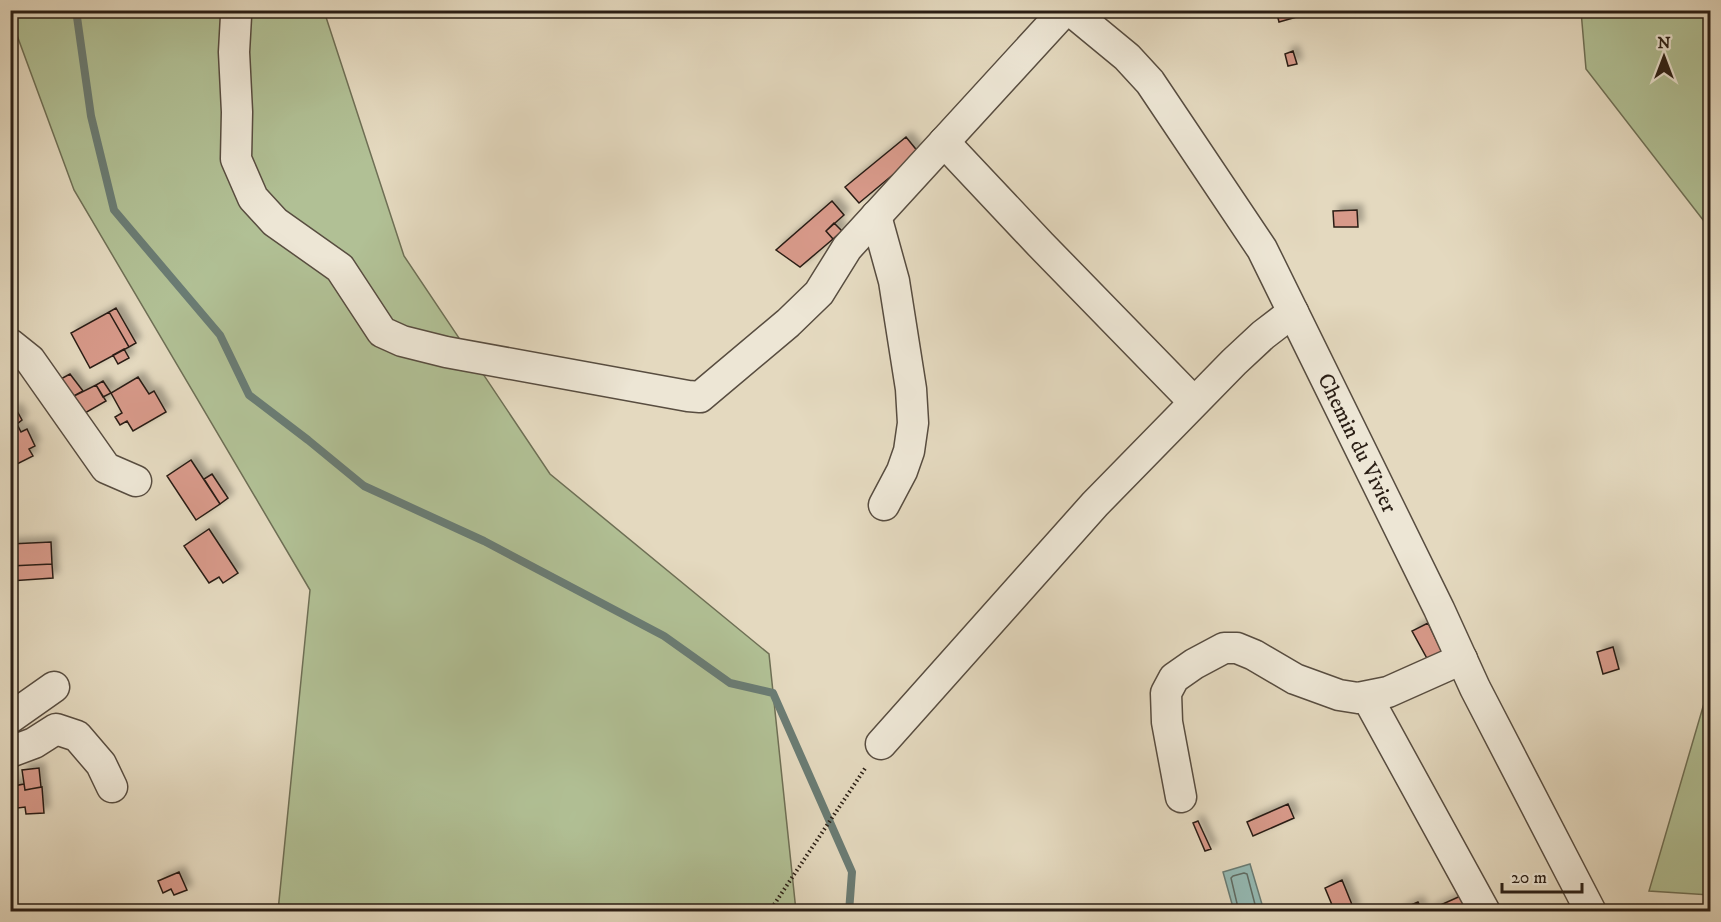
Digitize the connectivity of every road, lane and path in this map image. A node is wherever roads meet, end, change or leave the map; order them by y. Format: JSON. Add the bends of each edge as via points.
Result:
{"nodes":[{"id":1,"x":1065,"y":10,"type":"edge"},
{"id":2,"x":1070,"y":10,"type":"edge"},
{"id":3,"x":236,"y":16,"type":"dead end"},
{"id":4,"x":944,"y":142,"type":"junction"},
{"id":5,"x":876,"y":216,"type":"junction"},
{"id":6,"x":1293,"y":312,"type":"junction"},
{"id":7,"x":10,"y":344,"type":"edge"},
{"id":8,"x":1194,"y":402,"type":"junction"},
{"id":9,"x":136,"y":481,"type":"dead end"},
{"id":10,"x":884,"y":505,"type":"dead end"},
{"id":11,"x":1461,"y":659,"type":"junction"},
{"id":12,"x":54,"y":687,"type":"dead end"},
{"id":13,"x":1367,"y":697,"type":"junction"},
{"id":14,"x":10,"y":718,"type":"edge"},
{"id":15,"x":881,"y":744,"type":"joint"},
{"id":16,"x":10,"y":752,"type":"edge"},
{"id":17,"x":112,"y":787,"type":"dead end"},
{"id":18,"x":1181,"y":797,"type":"dead end"},
{"id":19,"x":769,"y":912,"type":"edge"},
{"id":20,"x":1485,"y":912,"type":"edge"},
{"id":21,"x":1591,"y":912,"type":"edge"}],
"edges":[{"from":1,"to":4,"type":"street"},
{"from":2,"to":6,"type":"street","name":"Chemin du Vivier","via":[[1127,57],[1150,82],[1262,249]]},
{"from":3,"to":5,"type":"street","via":[[236,159],[253,198],[275,222],[340,268],[382,332],[402,341],[700,397],[819,293],[847,248]]},
{"from":4,"to":5,"type":"street"},
{"from":4,"to":8,"type":"street"},
{"from":5,"to":10,"type":"street","via":[[894,280],[913,423],[909,452]]},
{"from":6,"to":8,"type":"street","via":[[1263,335]]},
{"from":6,"to":11,"type":"street","name":"Chemin du Vivier"},
{"from":7,"to":9,"type":"street","via":[[30,360],[106,468]]},
{"from":8,"to":15,"type":"street","via":[[1095,504]]},
{"from":11,"to":13,"type":"street","via":[[1388,692]]},
{"from":11,"to":21,"type":"street","name":"Chemin du Vivier"},
{"from":12,"to":14,"type":"street"},
{"from":13,"to":18,"type":"street","via":[[1339,695],[1295,679],[1237,648],[1224,648],[1194,663],[1174,678],[1166,693],[1167,722]]},
{"from":13,"to":20,"type":"street"},
{"from":15,"to":19,"type":"path"},
{"from":16,"to":17,"type":"street","via":[[56,729],[77,736],[102,764]]}]}
